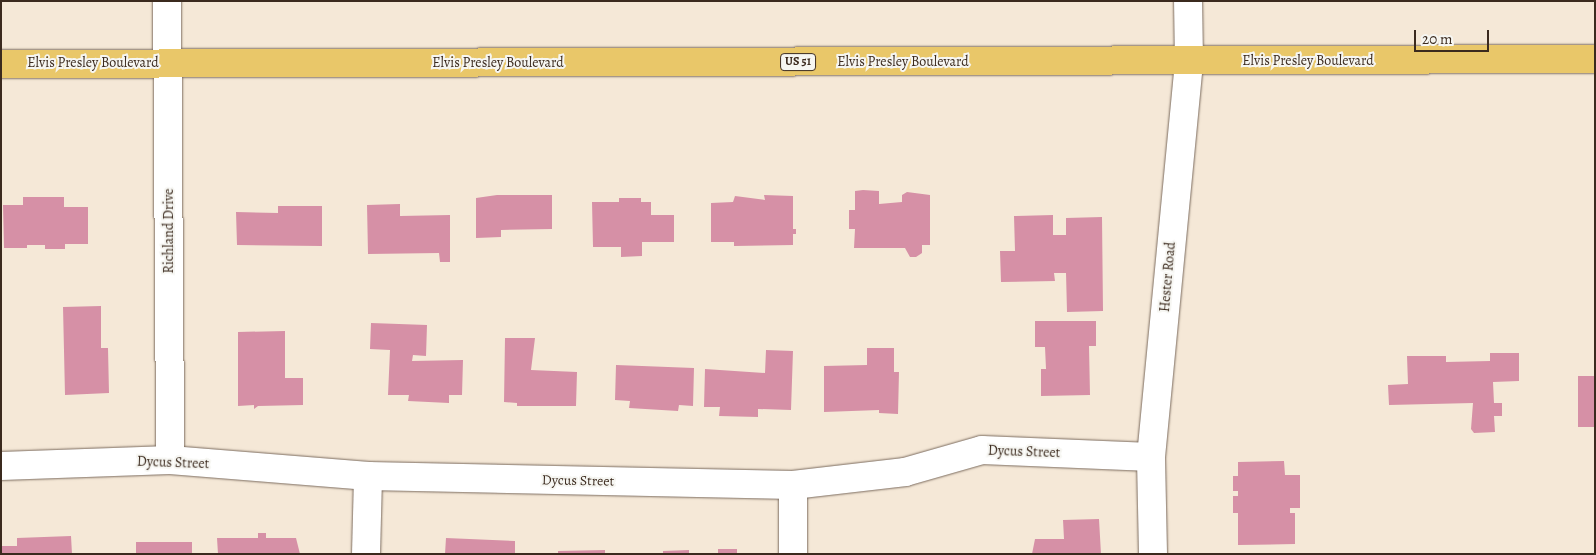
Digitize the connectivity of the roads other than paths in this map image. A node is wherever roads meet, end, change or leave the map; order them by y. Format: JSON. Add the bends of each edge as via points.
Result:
{"nodes":[{"id":1,"x":167,"y":1,"type":"edge"},
{"id":2,"x":1188,"y":1,"type":"edge"},
{"id":3,"x":1595,"y":59,"type":"edge"},
{"id":4,"x":1189,"y":62,"type":"junction"},
{"id":5,"x":169,"y":63,"type":"junction"},
{"id":6,"x":1,"y":64,"type":"edge"},
{"id":7,"x":1151,"y":457,"type":"junction"},
{"id":8,"x":170,"y":460,"type":"junction"},
{"id":9,"x":1,"y":466,"type":"edge"},
{"id":10,"x":368,"y":476,"type":"junction"},
{"id":11,"x":793,"y":485,"type":"junction"},
{"id":12,"x":366,"y":554,"type":"edge"},
{"id":13,"x":793,"y":554,"type":"edge"},
{"id":14,"x":1153,"y":554,"type":"edge"}],
"edges":[{"from":1,"to":5,"type":"street","name":"Richland Drive"},
{"from":2,"to":4,"type":"street","name":"Hester Road"},
{"from":3,"to":4,"type":"main road","name":"Elvis Presley Boulevard","number":"US 51"},
{"from":4,"to":5,"type":"main road","name":"Elvis Presley Boulevard","number":"US 51"},
{"from":4,"to":7,"type":"street","name":"Hester Road"},
{"from":5,"to":6,"type":"main road","name":"Elvis Presley Boulevard","number":"US 51"},
{"from":5,"to":8,"type":"street","name":"Richland Drive"},
{"from":7,"to":11,"type":"street","name":"Dycus Street","via":[[982,450],[905,472]]},
{"from":7,"to":14,"type":"street","name":"Hester Road"},
{"from":8,"to":9,"type":"street","name":"Dycus Street"},
{"from":8,"to":10,"type":"street","name":"Dycus Street"},
{"from":10,"to":11,"type":"street","name":"Dycus Street"},
{"from":10,"to":12,"type":"street"},
{"from":11,"to":13,"type":"street"}]}
